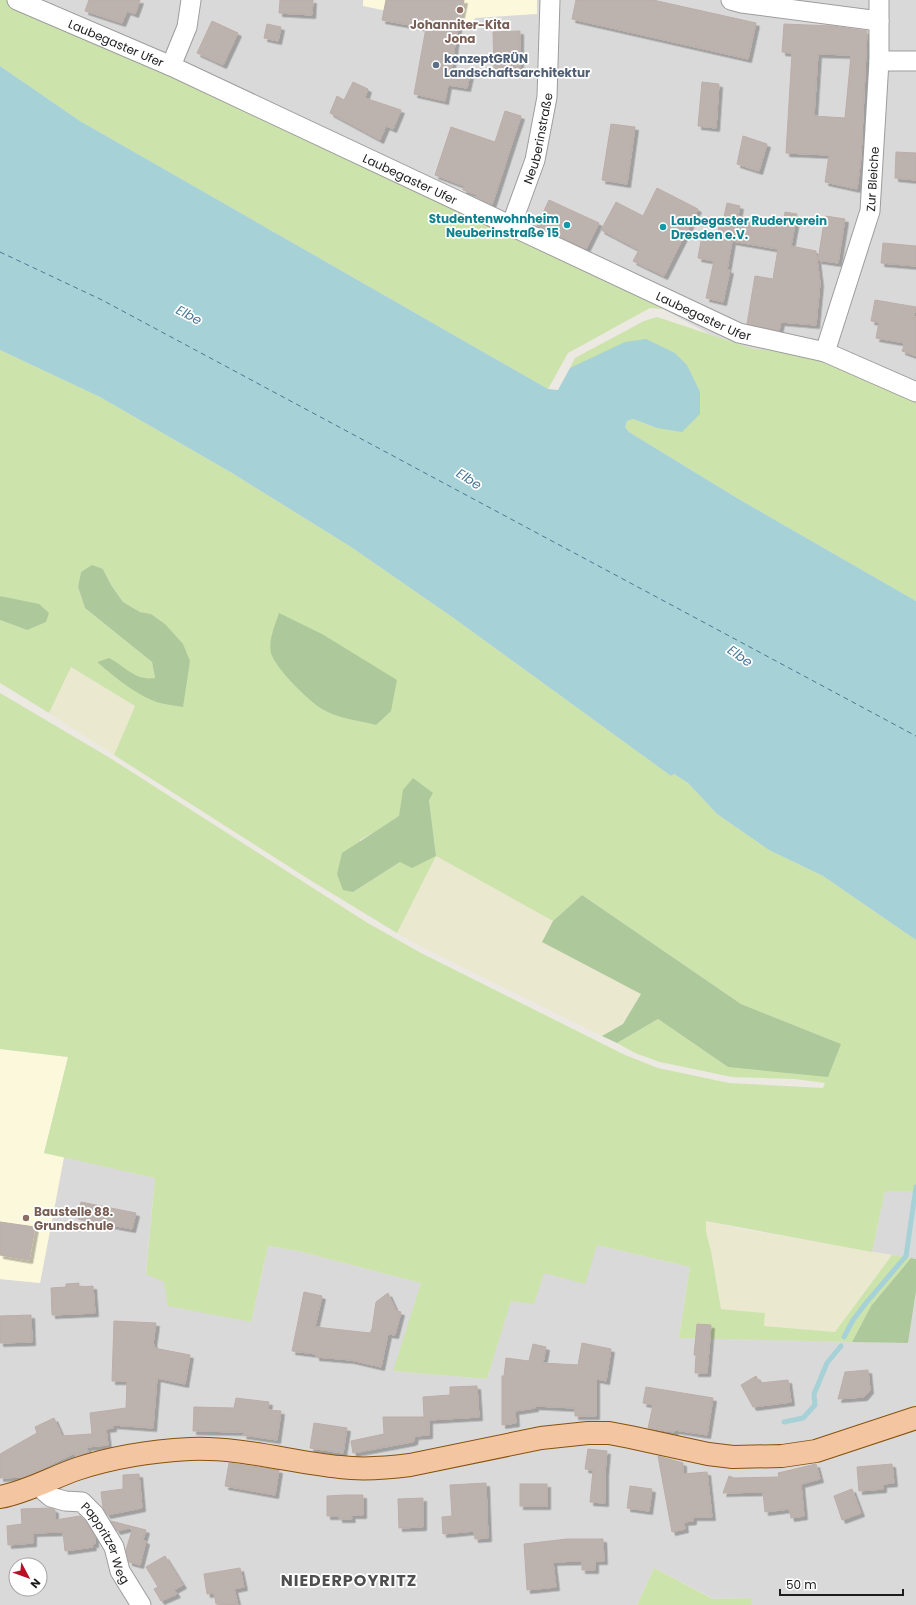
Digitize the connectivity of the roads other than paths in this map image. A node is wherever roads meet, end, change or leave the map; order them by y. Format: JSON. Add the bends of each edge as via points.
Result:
{"nodes":[{"id":1,"x":18,"y":0,"type":"edge"},
{"id":2,"x":550,"y":0,"type":"edge"},
{"id":3,"x":731,"y":0,"type":"edge"},
{"id":4,"x":879,"y":0,"type":"edge"},
{"id":5,"x":191,"y":1,"type":"edge"},
{"id":6,"x":879,"y":20,"type":"junction"},
{"id":7,"x":879,"y":61,"type":"junction"},
{"id":8,"x":916,"y":61,"type":"edge"},
{"id":9,"x":171,"y":66,"type":"junction"},
{"id":10,"x":511,"y":226,"type":"junction"},
{"id":11,"x":826,"y":352,"type":"junction"},
{"id":12,"x":916,"y":392,"type":"edge"},
{"id":13,"x":916,"y":1418,"type":"edge"},
{"id":14,"x":40,"y":1485,"type":"junction"},
{"id":15,"x":0,"y":1497,"type":"edge"},
{"id":16,"x":141,"y":1605,"type":"edge"}],
"edges":[{"from":1,"to":9,"type":"street","name":"Laubegaster Ufer"},
{"from":2,"to":10,"type":"street","name":"Neuberinstraße","via":[[546,97],[535,160]]},
{"from":3,"to":6,"type":"street"},
{"from":4,"to":6,"type":"street","name":"Zur Bleiche"},
{"from":5,"to":9,"type":"street","via":[[187,27]]},
{"from":6,"to":7,"type":"street","name":"Zur Bleiche"},
{"from":7,"to":8,"type":"street"},
{"from":7,"to":11,"type":"street","name":"Zur Bleiche","via":[[870,211]]},
{"from":9,"to":10,"type":"street","name":"Laubegaster Ufer"},
{"from":10,"to":11,"type":"street","name":"Laubegaster Ufer","via":[[739,333]]},
{"from":11,"to":12,"type":"street","name":"Laubegaster Ufer"},
{"from":13,"to":14,"type":"main road","via":[[816,1452],[782,1456],[733,1457],[609,1433],[588,1433],[541,1438],[389,1468],[342,1468],[215,1449],[170,1450],[107,1460],[76,1469]]},
{"from":14,"to":15,"type":"main road"},
{"from":14,"to":16,"type":"street","name":"Pappritzer Weg","via":[[51,1497],[65,1502],[82,1502],[94,1514],[114,1547],[120,1572]]}]}
